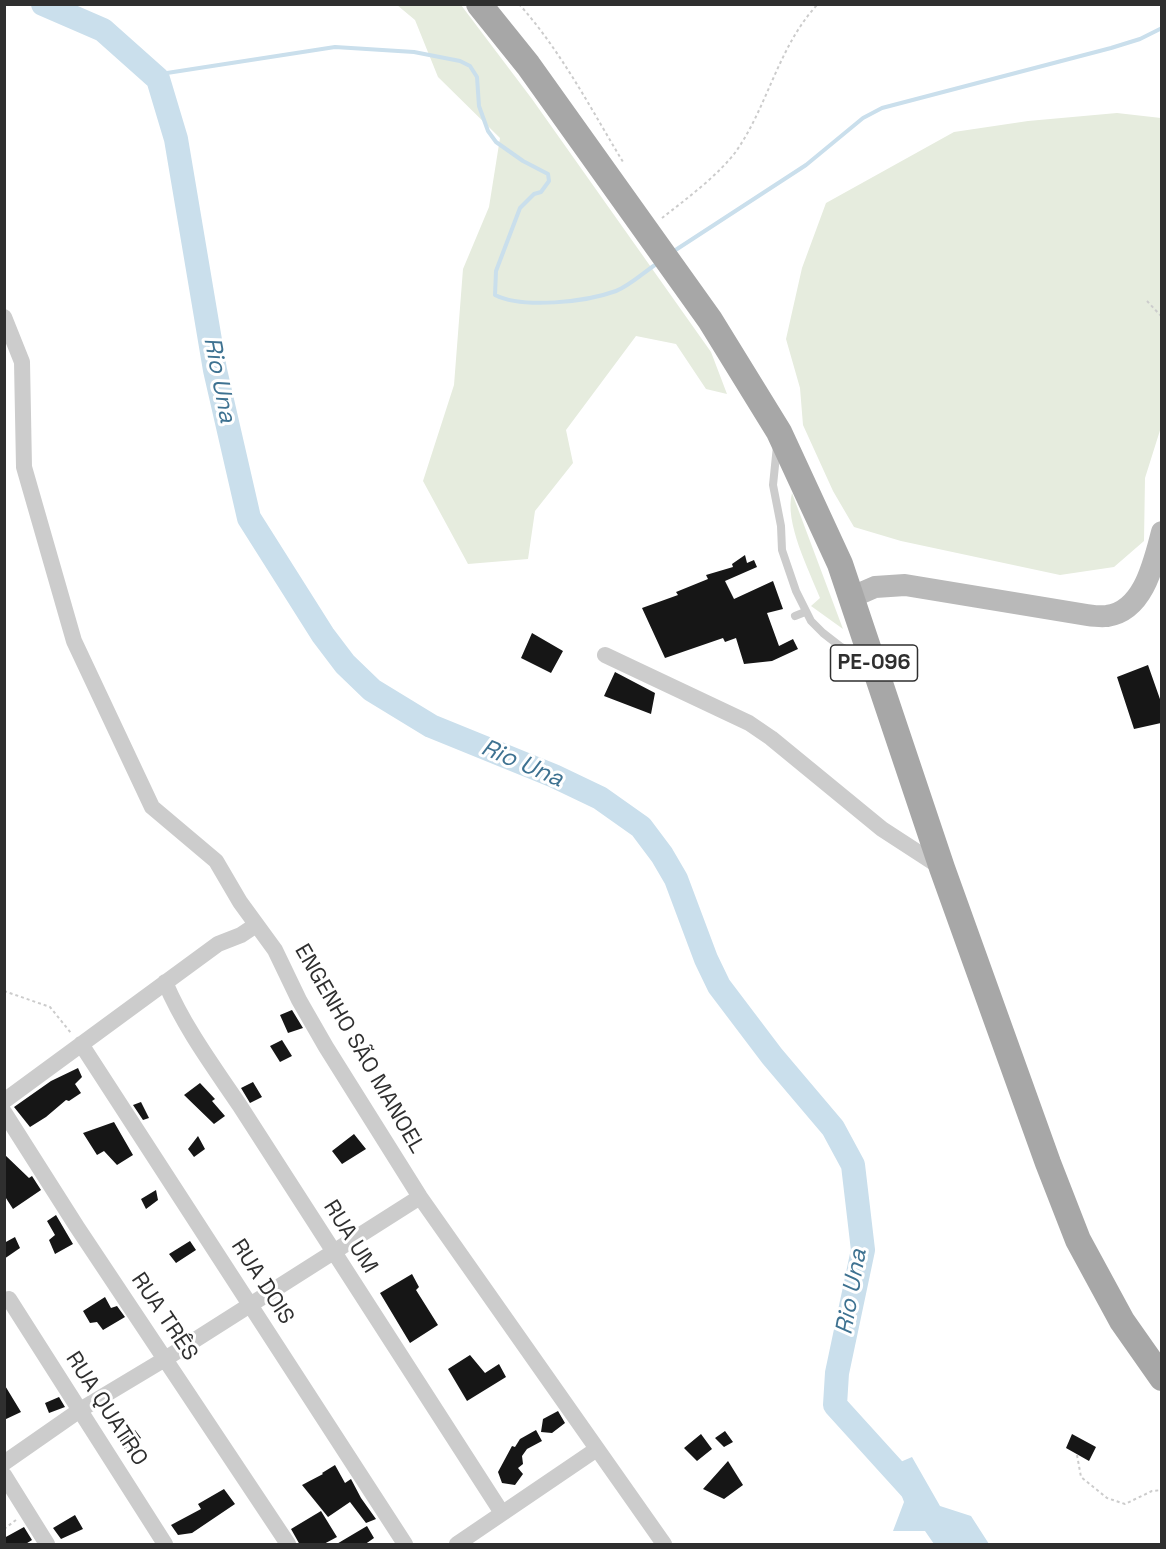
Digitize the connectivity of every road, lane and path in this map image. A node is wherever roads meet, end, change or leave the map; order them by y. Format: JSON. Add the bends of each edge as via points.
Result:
{"nodes":[{"id":1,"x":479,"y":4,"type":"edge"},
{"id":2,"x":519,"y":4,"type":"edge"},
{"id":3,"x":818,"y":4,"type":"edge"},
{"id":4,"x":628,"y":171,"type":"dead end"},
{"id":5,"x":646,"y":231,"type":"junction"},
{"id":6,"x":1147,"y":301,"type":"dead end"},
{"id":7,"x":1161,"y":316,"type":"edge"},
{"id":8,"x":4,"y":317,"type":"edge"},
{"id":9,"x":779,"y":432,"type":"junction"},
{"id":10,"x":1161,"y":532,"type":"edge"},
{"id":11,"x":852,"y":597,"type":"junction"},
{"id":12,"x":805,"y":612,"type":"junction"},
{"id":13,"x":795,"y":616,"type":"dead end"},
{"id":14,"x":605,"y":655,"type":"dead end"},
{"id":15,"x":873,"y":662,"type":"junction"},
{"id":16,"x":942,"y":868,"type":"junction"},
{"id":17,"x":256,"y":925,"type":"junction"},
{"id":18,"x":165,"y":982,"type":"junction"},
{"id":19,"x":4,"y":991,"type":"edge"},
{"id":20,"x":81,"y":1044,"type":"junction"},
{"id":21,"x":4,"y":1101,"type":"edge"},
{"id":22,"x":4,"y":1112,"type":"edge"},
{"id":23,"x":420,"y":1197,"type":"junction"},
{"id":24,"x":333,"y":1252,"type":"junction"},
{"id":25,"x":9,"y":1299,"type":"dead end"},
{"id":26,"x":250,"y":1305,"type":"junction"},
{"id":27,"x":165,"y":1359,"type":"junction"},
{"id":28,"x":1161,"y":1377,"type":"edge"},
{"id":29,"x":80,"y":1410,"type":"junction"},
{"id":30,"x":597,"y":1449,"type":"junction"},
{"id":31,"x":1077,"y":1455,"type":"dead end"},
{"id":32,"x":4,"y":1463,"type":"edge"},
{"id":33,"x":4,"y":1475,"type":"edge"},
{"id":34,"x":1161,"y":1491,"type":"edge"},
{"id":35,"x":502,"y":1513,"type":"junction"},
{"id":36,"x":47,"y":1545,"type":"edge"},
{"id":37,"x":165,"y":1545,"type":"edge"},
{"id":38,"x":288,"y":1545,"type":"edge"},
{"id":39,"x":405,"y":1545,"type":"edge"},
{"id":40,"x":456,"y":1545,"type":"edge"},
{"id":41,"x":664,"y":1545,"type":"edge"}],
"edges":[{"from":1,"to":5,"type":"main road","number":"PE-096","via":[[528,65]]},
{"from":2,"to":4,"type":"path","via":[[570,74]]},
{"from":3,"to":5,"type":"path","via":[[795,33],[736,151],[689,197]]},
{"from":5,"to":9,"type":"main road","number":"PE-096","via":[[710,320]]},
{"from":6,"to":7,"type":"path"},
{"from":8,"to":17,"type":"street","name":"ENGENHO SÃO MANOEL","via":[[22,362],[24,467],[74,641],[152,807],[216,861]]},
{"from":9,"to":11,"type":"main road","number":"PE-096"},
{"from":9,"to":12,"type":"lane","via":[[773,485],[782,550]]},
{"from":10,"to":11,"type":"street","via":[[1144,585],[1132,604],[1108,616],[905,585],[875,587]]},
{"from":11,"to":15,"type":"main road","number":"PE-096"},
{"from":12,"to":13,"type":"lane"},
{"from":12,"to":15,"type":"lane","via":[[841,647]]},
{"from":14,"to":16,"type":"street","via":[[749,723],[882,829]]},
{"from":15,"to":16,"type":"main road","number":"PE-096"},
{"from":16,"to":28,"type":"main road","number":"PE-096","via":[[1078,1240],[1122,1321]]},
{"from":17,"to":18,"type":"street","via":[[218,944]]},
{"from":17,"to":23,"type":"street","name":"ENGENHO SÃO MANOEL","via":[[275,950],[333,1058]]},
{"from":18,"to":20,"type":"street"},
{"from":18,"to":24,"type":"street","name":"RUA UM","via":[[187,1027]]},
{"from":19,"to":20,"type":"path","via":[[50,1007]]},
{"from":20,"to":21,"type":"street"},
{"from":20,"to":26,"type":"street","name":"RUA DOIS"},
{"from":22,"to":27,"type":"street","name":"RUA TRÊS"},
{"from":23,"to":24,"type":"street"},
{"from":23,"to":30,"type":"street","name":"ENGENHO SÃO MANOEL"},
{"from":24,"to":26,"type":"street"},
{"from":24,"to":35,"type":"street","name":"RUA UM"},
{"from":25,"to":29,"type":"street","name":"RUA QUATRO"},
{"from":26,"to":27,"type":"street"},
{"from":26,"to":39,"type":"street","name":"RUA DOIS"},
{"from":27,"to":29,"type":"street"},
{"from":27,"to":38,"type":"street","name":"RUA TRÊS"},
{"from":29,"to":32,"type":"street"},
{"from":29,"to":37,"type":"street","name":"RUA QUATRO"},
{"from":30,"to":35,"type":"street"},
{"from":30,"to":41,"type":"street","name":"ENGENHO SÃO MANOEL"},
{"from":31,"to":34,"type":"path","via":[[1082,1477],[1107,1498],[1125,1504],[1152,1491]]},
{"from":33,"to":36,"type":"street"},
{"from":35,"to":40,"type":"street"}]}
